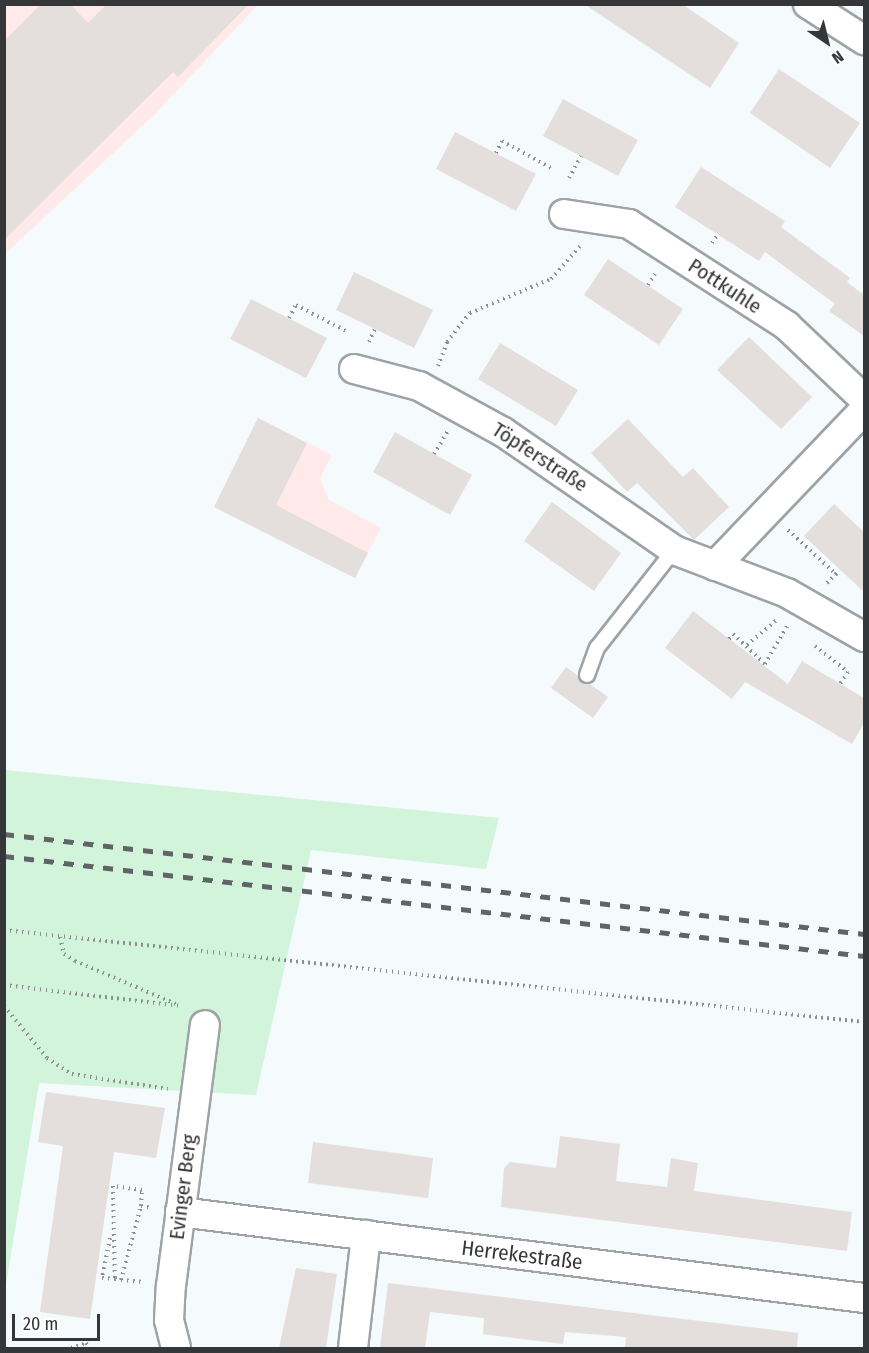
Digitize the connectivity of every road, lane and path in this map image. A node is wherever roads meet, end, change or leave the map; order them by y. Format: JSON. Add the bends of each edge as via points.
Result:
{"nodes":[{"id":1,"x":808,"y":4,"type":"edge"},
{"id":2,"x":864,"y":40,"type":"edge"},
{"id":3,"x":496,"y":153,"type":"dead end"},
{"id":4,"x":581,"y":156,"type":"dead end"},
{"id":5,"x":553,"y":169,"type":"dead end"},
{"id":6,"x":569,"y":178,"type":"dead end"},
{"id":7,"x":564,"y":214,"type":"dead end"},
{"id":8,"x":600,"y":220,"type":"junction"},
{"id":9,"x":289,"y":318,"type":"dead end"},
{"id":10,"x":375,"y":329,"type":"dead end"},
{"id":11,"x":348,"y":332,"type":"dead end"},
{"id":12,"x":368,"y":343,"type":"dead end"},
{"id":13,"x":354,"y":369,"type":"dead end"},
{"id":14,"x":429,"y":392,"type":"junction"},
{"id":15,"x":864,"y":399,"type":"edge"},
{"id":16,"x":864,"y":410,"type":"edge"},
{"id":17,"x":781,"y":524,"type":"dead end"},
{"id":18,"x":674,"y":550,"type":"junction"},
{"id":19,"x":715,"y":566,"type":"junction"},
{"id":20,"x":840,"y":570,"type":"dead end"},
{"id":21,"x":836,"y":574,"type":"junction"},
{"id":22,"x":820,"y":590,"type":"dead end"},
{"id":23,"x":780,"y":618,"type":"dead end"},
{"id":24,"x":788,"y":624,"type":"dead end"},
{"id":25,"x":864,"y":637,"type":"edge"},
{"id":26,"x":729,"y":639,"type":"dead end"},
{"id":27,"x":747,"y":645,"type":"junction"},
{"id":28,"x":587,"y":675,"type":"dead end"},
{"id":29,"x":4,"y":930,"type":"edge"},
{"id":30,"x":60,"y":937,"type":"junction"},
{"id":31,"x":4,"y":985,"type":"edge"},
{"id":32,"x":4,"y":1006,"type":"edge"},
{"id":33,"x":181,"y":1006,"type":"junction"},
{"id":34,"x":864,"y":1022,"type":"edge"},
{"id":35,"x":205,"y":1025,"type":"joint"},
{"id":36,"x":195,"y":1094,"type":"junction"},
{"id":37,"x":141,"y":1206,"type":"junction"},
{"id":38,"x":180,"y":1212,"type":"junction"},
{"id":39,"x":366,"y":1235,"type":"junction"},
{"id":40,"x":110,"y":1238,"type":"junction"},
{"id":41,"x":115,"y":1279,"type":"junction"},
{"id":42,"x":121,"y":1280,"type":"junction"},
{"id":43,"x":134,"y":1281,"type":"dead end"},
{"id":44,"x":864,"y":1298,"type":"edge"},
{"id":45,"x":71,"y":1348,"type":"edge"},
{"id":46,"x":90,"y":1348,"type":"edge"},
{"id":47,"x":176,"y":1348,"type":"edge"},
{"id":48,"x":353,"y":1348,"type":"edge"}],
"edges":[{"from":1,"to":2,"type":"street"},
{"from":3,"to":5,"type":"path","via":[[502,141]]},
{"from":4,"to":6,"type":"path"},
{"from":7,"to":8,"type":"street","name":"Pottkuhle"},
{"from":8,"to":14,"type":"path","via":[[564,271],[470,313],[459,323]]},
{"from":8,"to":15,"type":"street","name":"Pottkuhle","via":[[629,224],[787,326]]},
{"from":9,"to":11,"type":"path","via":[[296,305]]},
{"from":10,"to":12,"type":"path"},
{"from":13,"to":14,"type":"street","name":"Töpferstraße"},
{"from":14,"to":18,"type":"street","name":"Töpferstraße","via":[[503,432]]},
{"from":16,"to":19,"type":"street"},
{"from":17,"to":21,"type":"path"},
{"from":18,"to":19,"type":"street","name":"Töpferstraße"},
{"from":18,"to":28,"type":"lane","via":[[597,648]]},
{"from":19,"to":25,"type":"street","name":"Töpferstraße","via":[[788,593]]},
{"from":20,"to":21,"type":"path"},
{"from":21,"to":22,"type":"path"},
{"from":23,"to":27,"type":"path"},
{"from":24,"to":27,"type":"path","via":[[765,664]]},
{"from":26,"to":27,"type":"path","via":[[733,634]]},
{"from":29,"to":30,"type":"path"},
{"from":30,"to":33,"type":"path","via":[[64,954],[75,961]]},
{"from":30,"to":34,"type":"path"},
{"from":31,"to":33,"type":"path"},
{"from":32,"to":36,"type":"path","via":[[47,1058],[72,1074]]},
{"from":33,"to":35,"type":"path"},
{"from":35,"to":36,"type":"street","name":"Evinger Berg"},
{"from":36,"to":38,"type":"street","name":"Evinger Berg"},
{"from":37,"to":38,"type":"path"},
{"from":37,"to":40,"type":"path","via":[[142,1190],[113,1185]]},
{"from":37,"to":42,"type":"path"},
{"from":38,"to":39,"type":"street","name":"Herrekestraße"},
{"from":38,"to":47,"type":"street","name":"Evinger Berg","via":[[169,1320]]},
{"from":39,"to":44,"type":"street","name":"Herrekestraße"},
{"from":39,"to":48,"type":"street"},
{"from":40,"to":41,"type":"path","via":[[116,1239]]},
{"from":40,"to":41,"type":"path","via":[[102,1278]]},
{"from":41,"to":42,"type":"path"},
{"from":42,"to":43,"type":"path"},
{"from":45,"to":46,"type":"path","via":[[86,1343]]}]}
